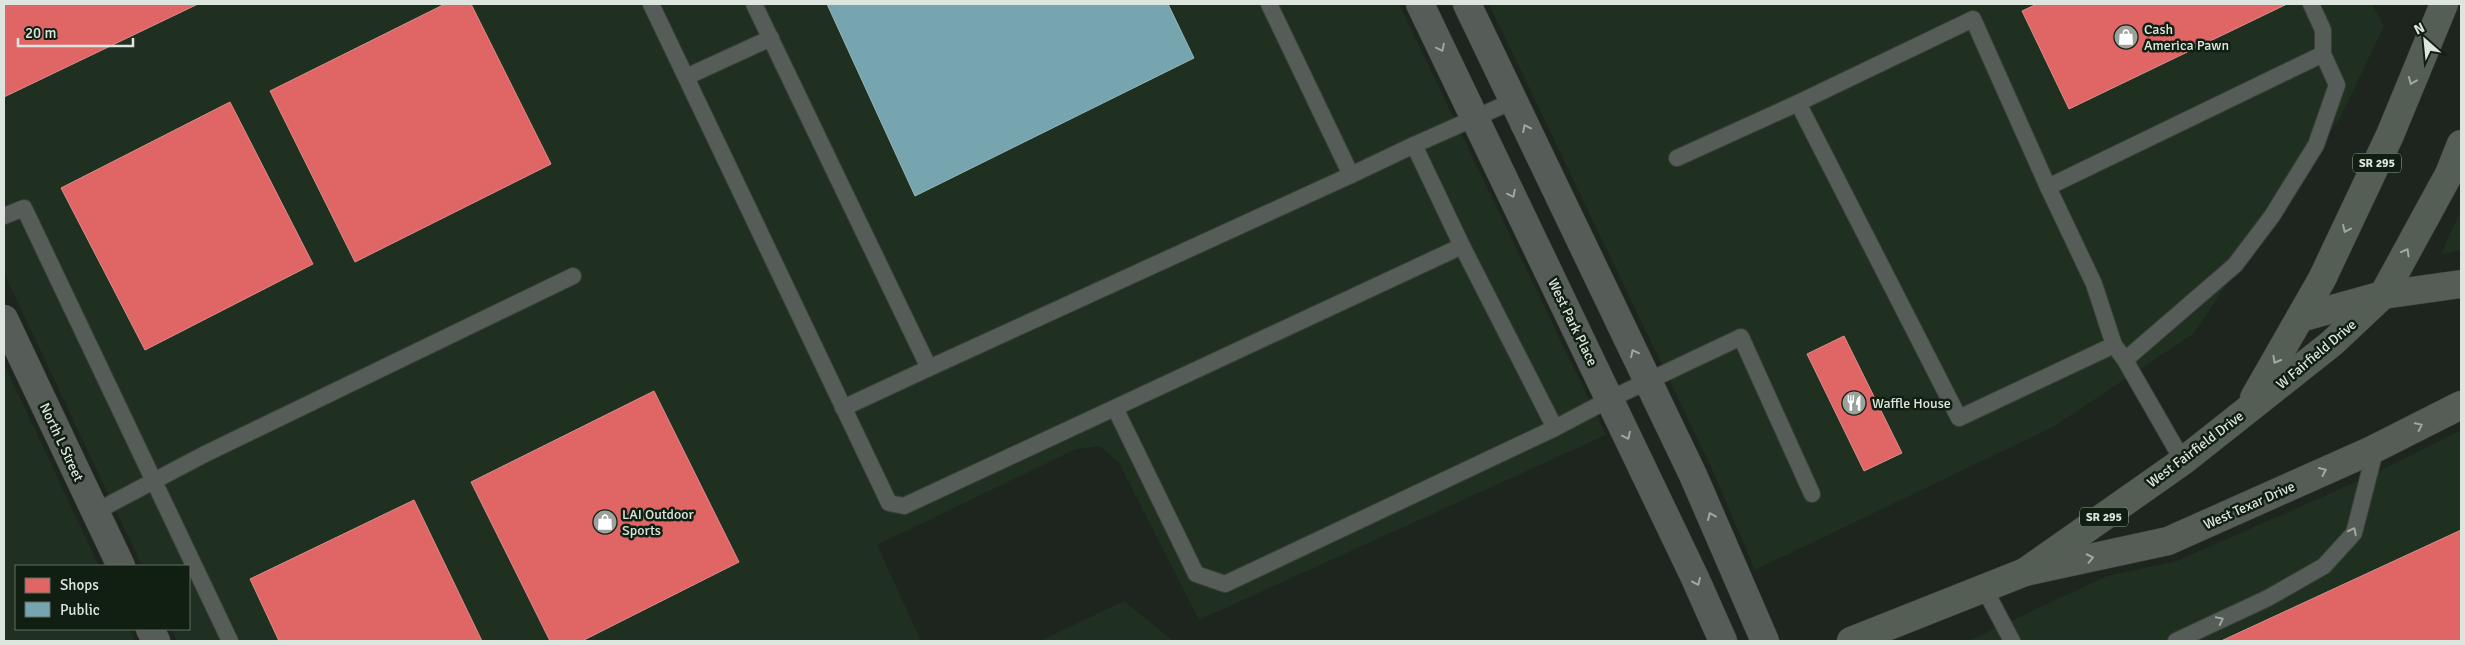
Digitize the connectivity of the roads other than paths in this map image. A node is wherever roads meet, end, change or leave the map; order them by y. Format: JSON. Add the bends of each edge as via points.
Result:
{"nodes":[{"id":1,"x":651,"y":4,"type":"edge"},
{"id":2,"x":754,"y":4,"type":"edge"},
{"id":3,"x":1269,"y":4,"type":"edge"},
{"id":4,"x":1420,"y":4,"type":"edge"},
{"id":5,"x":1467,"y":4,"type":"edge"},
{"id":6,"x":2311,"y":4,"type":"edge"},
{"id":7,"x":2444,"y":4,"type":"edge"},
{"id":8,"x":771,"y":38,"type":"junction"},
{"id":9,"x":2323,"y":54,"type":"junction"},
{"id":10,"x":686,"y":77,"type":"junction"},
{"id":11,"x":1514,"y":101,"type":"junction"},
{"id":12,"x":1798,"y":103,"type":"junction"},
{"id":13,"x":1476,"y":119,"type":"junction"},
{"id":14,"x":2461,"y":144,"type":"edge"},
{"id":15,"x":1414,"y":145,"type":"junction"},
{"id":16,"x":1677,"y":158,"type":"dead end"},
{"id":17,"x":1350,"y":175,"type":"junction"},
{"id":18,"x":2048,"y":188,"type":"junction"},
{"id":19,"x":4,"y":216,"type":"edge"},
{"id":20,"x":1462,"y":246,"type":"junction"},
{"id":21,"x":573,"y":276,"type":"dead end"},
{"id":22,"x":2461,"y":284,"type":"edge"},
{"id":23,"x":2382,"y":294,"type":"junction"},
{"id":24,"x":2300,"y":318,"type":"junction"},
{"id":25,"x":4,"y":319,"type":"edge"},
{"id":26,"x":2114,"y":345,"type":"junction"},
{"id":27,"x":2126,"y":360,"type":"junction"},
{"id":28,"x":929,"y":368,"type":"junction"},
{"id":29,"x":1648,"y":382,"type":"junction"},
{"id":30,"x":1610,"y":399,"type":"junction"},
{"id":31,"x":2461,"y":406,"type":"edge"},
{"id":32,"x":843,"y":408,"type":"junction"},
{"id":33,"x":1115,"y":408,"type":"junction"},
{"id":34,"x":2247,"y":411,"type":"junction"},
{"id":35,"x":1556,"y":428,"type":"junction"},
{"id":36,"x":2376,"y":447,"type":"junction"},
{"id":37,"x":2183,"y":461,"type":"junction"},
{"id":38,"x":154,"y":481,"type":"junction"},
{"id":39,"x":1812,"y":494,"type":"dead end"},
{"id":40,"x":95,"y":512,"type":"junction"},
{"id":41,"x":120,"y":565,"type":"edge"},
{"id":42,"x":2025,"y":572,"type":"junction"},
{"id":43,"x":1984,"y":588,"type":"junction"},
{"id":44,"x":230,"y":641,"type":"edge"},
{"id":45,"x":1723,"y":641,"type":"edge"},
{"id":46,"x":1765,"y":641,"type":"edge"},
{"id":47,"x":1851,"y":641,"type":"edge"},
{"id":48,"x":2012,"y":641,"type":"edge"},
{"id":49,"x":2176,"y":641,"type":"edge"}],
"edges":[{"from":1,"to":10,"type":"lane"},
{"from":2,"to":8,"type":"lane"},
{"from":3,"to":17,"type":"lane"},
{"from":4,"to":13,"type":"street","name":"West Park Place","one_way":true},
{"from":5,"to":11,"type":"street"},
{"from":6,"to":9,"type":"lane","via":[[2323,30]]},
{"from":7,"to":24,"type":"main road","name":"West Fairfield Drive","number":"SR 295","one_way":true,"via":[[2390,135],[2322,279]]},
{"from":8,"to":10,"type":"lane"},
{"from":8,"to":28,"type":"lane"},
{"from":9,"to":18,"type":"lane"},
{"from":9,"to":27,"type":"lane","via":[[2337,85],[2316,145],[2272,216],[2234,266]]},
{"from":10,"to":32,"type":"lane"},
{"from":11,"to":13,"type":"lane"},
{"from":29,"to":11,"type":"street","one_way":true},
{"from":12,"to":16,"type":"lane"},
{"from":12,"to":18,"type":"lane","via":[[1973,19]]},
{"from":12,"to":26,"type":"lane","via":[[1960,418]]},
{"from":13,"to":15,"type":"lane"},
{"from":13,"to":30,"type":"street","name":"West Park Place","one_way":true},
{"from":23,"to":14,"type":"main road","number":"SR 295","one_way":true,"via":[[2449,174]]},
{"from":15,"to":17,"type":"lane"},
{"from":15,"to":20,"type":"lane"},
{"from":17,"to":28,"type":"lane"},
{"from":18,"to":26,"type":"lane","via":[[2094,284]]},
{"from":19,"to":38,"type":"lane","via":[[24,208]]},
{"from":20,"to":33,"type":"lane"},
{"from":20,"to":35,"type":"lane"},
{"from":21,"to":38,"type":"lane"},
{"from":22,"to":23,"type":"main road"},
{"from":23,"to":24,"type":"main road"},
{"from":23,"to":34,"type":"main road","name":"W Fairfield Drive","number":"SR 295","via":[[2332,343]]},
{"from":24,"to":34,"type":"main road","name":"West Fairfield Drive","number":"SR 295","one_way":true},
{"from":25,"to":40,"type":"street","name":"North L Street"},
{"from":26,"to":27,"type":"lane"},
{"from":27,"to":37,"type":"lane"},
{"from":28,"to":32,"type":"lane"},
{"from":29,"to":30,"type":"lane"},
{"from":29,"to":39,"type":"lane","via":[[1741,337]]},
{"from":46,"to":29,"type":"street","one_way":true,"via":[[1693,475]]},
{"from":30,"to":35,"type":"lane"},
{"from":30,"to":45,"type":"street","name":"West Park Place","one_way":true},
{"from":36,"to":31,"type":"main road","name":"West Texar Drive","one_way":true},
{"from":32,"to":33,"type":"lane","via":[[889,503],[904,506]]},
{"from":33,"to":35,"type":"lane","via":[[1196,574],[1225,584]]},
{"from":34,"to":37,"type":"main road","name":"West Fairfield Drive","number":"SR 295"},
{"from":42,"to":36,"type":"main road","name":"West Texar Drive","one_way":true,"via":[[2168,541]]},
{"from":49,"to":36,"type":"lane","one_way":true,"via":[[2268,598],[2324,566],[2354,533]]},
{"from":37,"to":42,"type":"main road","name":"West Fairfield Drive","number":"SR 295"},
{"from":38,"to":40,"type":"lane"},
{"from":38,"to":44,"type":"lane"},
{"from":40,"to":41,"type":"street","name":"North L Street"},
{"from":42,"to":43,"type":"main road","name":"West Fairfield Drive","number":"SR 295"},
{"from":43,"to":47,"type":"main road","name":"West Fairfield Drive","number":"SR 295"},
{"from":43,"to":48,"type":"lane"}]}
